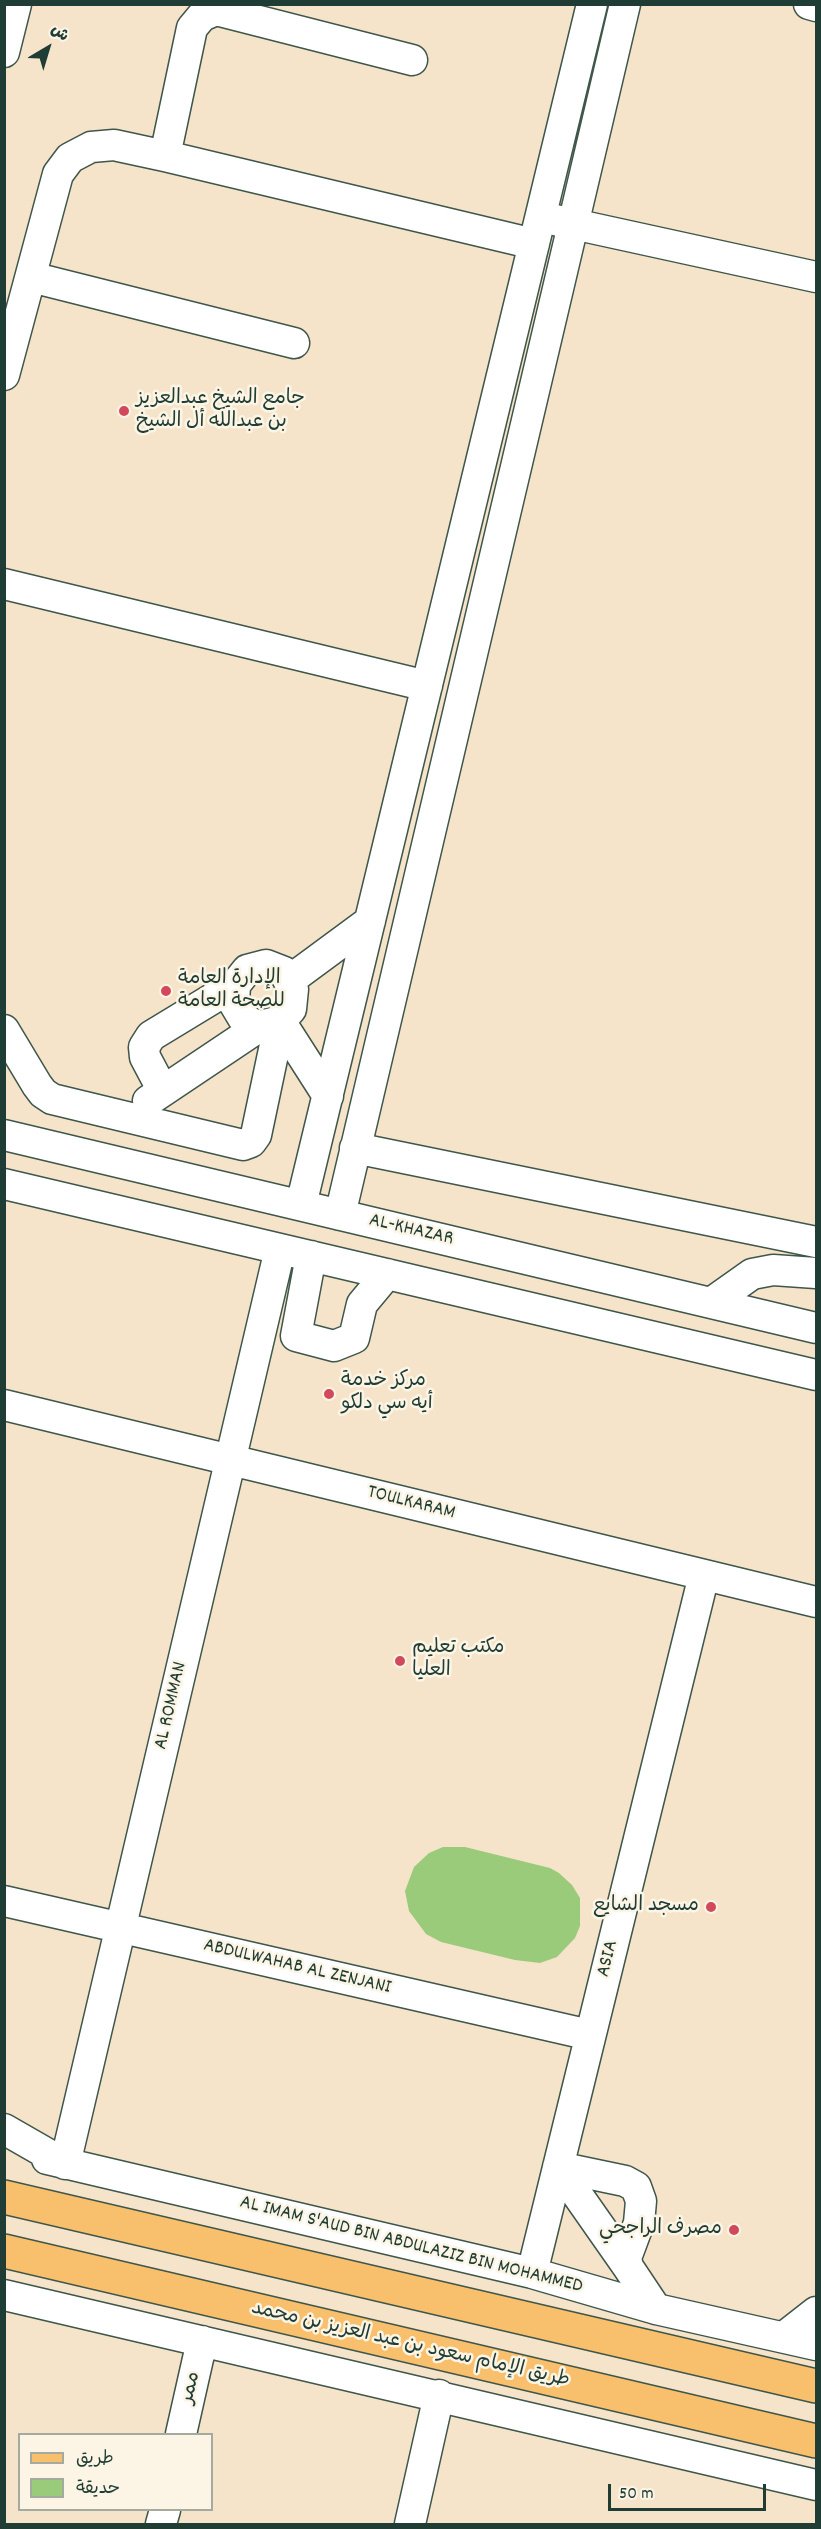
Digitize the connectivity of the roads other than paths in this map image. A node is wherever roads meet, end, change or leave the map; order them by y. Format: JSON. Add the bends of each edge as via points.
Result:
{"nodes":[{"id":1,"x":16,"y":4,"type":"edge"},
{"id":2,"x":592,"y":4,"type":"edge"},
{"id":3,"x":625,"y":4,"type":"edge"},
{"id":4,"x":809,"y":4,"type":"edge"},
{"id":5,"x":816,"y":6,"type":"edge"},
{"id":6,"x":4,"y":52,"type":"edge"},
{"id":7,"x":412,"y":60,"type":"dead end"},
{"id":8,"x":165,"y":156,"type":"junction"},
{"id":9,"x":573,"y":224,"type":"junction"},
{"id":10,"x":537,"y":230,"type":"junction"},
{"id":11,"x":30,"y":277,"type":"junction"},
{"id":12,"x":816,"y":277,"type":"edge"},
{"id":13,"x":294,"y":344,"type":"dead end"},
{"id":14,"x":4,"y":375,"type":"edge"},
{"id":15,"x":482,"y":461,"type":"junction"},
{"id":16,"x":515,"y":470,"type":"junction"},
{"id":17,"x":4,"y":584,"type":"edge"},
{"id":18,"x":427,"y":686,"type":"junction"},
{"id":19,"x":410,"y":755,"type":"junction"},
{"id":20,"x":446,"y":765,"type":"junction"},
{"id":21,"x":370,"y":921,"type":"junction"},
{"id":22,"x":290,"y":980,"type":"junction"},
{"id":23,"x":235,"y":985,"type":"junction"},
{"id":24,"x":270,"y":1023,"type":"junction"},
{"id":25,"x":4,"y":1030,"type":"edge"},
{"id":26,"x":163,"y":1091,"type":"junction"},
{"id":27,"x":325,"y":1106,"type":"junction"},
{"id":28,"x":124,"y":1116,"type":"junction"},
{"id":29,"x":4,"y":1135,"type":"edge"},
{"id":30,"x":357,"y":1139,"type":"junction"},
{"id":31,"x":4,"y":1184,"type":"edge"},
{"id":32,"x":301,"y":1205,"type":"junction"},
{"id":33,"x":340,"y":1215,"type":"junction"},
{"id":34,"x":816,"y":1240,"type":"edge"},
{"id":35,"x":280,"y":1249,"type":"junction"},
{"id":36,"x":311,"y":1256,"type":"junction"},
{"id":37,"x":387,"y":1274,"type":"junction"},
{"id":38,"x":816,"y":1274,"type":"edge"},
{"id":39,"x":711,"y":1303,"type":"junction"},
{"id":40,"x":816,"y":1328,"type":"edge"},
{"id":41,"x":816,"y":1375,"type":"edge"},
{"id":42,"x":4,"y":1405,"type":"edge"},
{"id":43,"x":230,"y":1460,"type":"junction"},
{"id":44,"x":704,"y":1575,"type":"junction"},
{"id":45,"x":816,"y":1602,"type":"edge"},
{"id":46,"x":4,"y":1901,"type":"edge"},
{"id":47,"x":121,"y":1928,"type":"junction"},
{"id":48,"x":590,"y":2036,"type":"junction"},
{"id":49,"x":4,"y":2129,"type":"edge"},
{"id":50,"x":4,"y":2149,"type":"edge"},
{"id":51,"x":65,"y":2164,"type":"junction"},
{"id":52,"x":558,"y":2167,"type":"junction"},
{"id":53,"x":4,"y":2197,"type":"edge"},
{"id":54,"x":4,"y":2251,"type":"edge"},
{"id":55,"x":628,"y":2267,"type":"junction"},
{"id":56,"x":532,"y":2273,"type":"junction"},
{"id":57,"x":4,"y":2295,"type":"edge"},
{"id":58,"x":656,"y":2309,"type":"junction"},
{"id":59,"x":816,"y":2312,"type":"edge"},
{"id":60,"x":784,"y":2337,"type":"junction"},
{"id":61,"x":202,"y":2341,"type":"junction"},
{"id":62,"x":816,"y":2345,"type":"edge"},
{"id":63,"x":816,"y":2386,"type":"edge"},
{"id":64,"x":439,"y":2395,"type":"junction"},
{"id":65,"x":181,"y":2433,"type":"edge"},
{"id":66,"x":816,"y":2441,"type":"edge"},
{"id":67,"x":816,"y":2485,"type":"edge"},
{"id":68,"x":410,"y":2524,"type":"edge"}],
"edges":[{"from":1,"to":6,"type":"street"},
{"from":2,"to":10,"type":"street"},
{"from":3,"to":9,"type":"street"},
{"from":4,"to":5,"type":"street"},
{"from":7,"to":8,"type":"street","via":[[216,10],[202,16],[192,28]]},
{"from":8,"to":10,"type":"street"},
{"from":8,"to":11,"type":"street","via":[[114,146],[91,147],[70,158],[58,174]]},
{"from":9,"to":10,"type":"street"},
{"from":9,"to":12,"type":"street"},
{"from":9,"to":16,"type":"street"},
{"from":10,"to":15,"type":"street"},
{"from":11,"to":13,"type":"street"},
{"from":11,"to":14,"type":"street"},
{"from":15,"to":16,"type":"street"},
{"from":15,"to":18,"type":"street"},
{"from":16,"to":20,"type":"street"},
{"from":17,"to":18,"type":"street"},
{"from":18,"to":19,"type":"street"},
{"from":19,"to":20,"type":"street"},
{"from":19,"to":21,"type":"street"},
{"from":20,"to":30,"type":"street"},
{"from":21,"to":22,"type":"street"},
{"from":21,"to":27,"type":"street"},
{"from":22,"to":23,"type":"street","via":[[275,967],[256,965],[239,976]]},
{"from":22,"to":24,"type":"street","via":[[294,999],[291,1009]]},
{"from":23,"to":24,"type":"street","via":[[233,994],[243,1018]]},
{"from":23,"to":26,"type":"street","via":[[151,1036],[144,1047],[145,1057]]},
{"from":24,"to":26,"type":"street"},
{"from":24,"to":27,"type":"street"},
{"from":24,"to":28,"type":"street","via":[[256,1135],[251,1142],[243,1144]]},
{"from":25,"to":28,"type":"street","via":[[43,1093],[52,1099]]},
{"from":26,"to":28,"type":"street"},
{"from":27,"to":30,"type":"street"},
{"from":27,"to":32,"type":"street"},
{"from":29,"to":32,"type":"street","name":"AL-KHAZAR"},
{"from":30,"to":33,"type":"street"},
{"from":30,"to":34,"type":"street"},
{"from":31,"to":35,"type":"street"},
{"from":32,"to":33,"type":"street","name":"AL-KHAZAR"},
{"from":33,"to":39,"type":"street","name":"AL-KHAZAR"},
{"from":35,"to":36,"type":"street"},
{"from":35,"to":43,"type":"street","name":"AL ROMMAN"},
{"from":36,"to":37,"type":"street"},
{"from":36,"to":37,"type":"street","via":[[296,1336],[334,1346],[354,1338],[362,1304]]},
{"from":37,"to":41,"type":"street"},
{"from":38,"to":39,"type":"street","via":[[773,1270],[752,1274]]},
{"from":39,"to":40,"type":"street","name":"AL-KHAZAR"},
{"from":42,"to":43,"type":"street","name":"TOULKARAM"},
{"from":43,"to":44,"type":"street","name":"TOULKARAM"},
{"from":43,"to":47,"type":"street","name":"AL ROMMAN"},
{"from":44,"to":45,"type":"street","name":"TOULKARAM"},
{"from":44,"to":48,"type":"street","name":"ASIA"},
{"from":46,"to":47,"type":"street","name":"ABDULWAHAB AL ZENJANI"},
{"from":47,"to":48,"type":"street","name":"ABDULWAHAB AL ZENJANI"},
{"from":47,"to":51,"type":"street","name":"AL ROMMAN"},
{"from":48,"to":52,"type":"street","name":"ASIA"},
{"from":49,"to":51,"type":"street"},
{"from":50,"to":51,"type":"street","name":"AL IMAM S'AUD BIN ABDULAZIZ BIN MOHAMMED"},
{"from":51,"to":56,"type":"street","name":"AL IMAM S'AUD BIN ABDULAZIZ BIN MOHAMMED"},
{"from":52,"to":55,"type":"street"},
{"from":52,"to":55,"type":"street","via":[[625,2181],[636,2187],[641,2201],[639,2223],[626,2258]]},
{"from":52,"to":56,"type":"street","name":"ASIA"},
{"from":53,"to":63,"type":"main road"},
{"from":54,"to":66,"type":"main road","name":"طريق الإمام سعود بن عبد العزيز بن محمد"},
{"from":55,"to":58,"type":"street"},
{"from":56,"to":58,"type":"street","name":"AL IMAM S'AUD BIN ABDULAZIZ BIN MOHAMMED"},
{"from":57,"to":61,"type":"street"},
{"from":58,"to":60,"type":"street","name":"AL IMAM S'AUD BIN ABDULAZIZ BIN MOHAMMED"},
{"from":59,"to":60,"type":"street"},
{"from":60,"to":62,"type":"street","name":"AL IMAM S'AUD BIN ABDULAZIZ BIN MOHAMMED"},
{"from":61,"to":64,"type":"street"},
{"from":61,"to":65,"type":"street","name":"ممر"},
{"from":64,"to":67,"type":"street"},
{"from":64,"to":68,"type":"street"}]}
